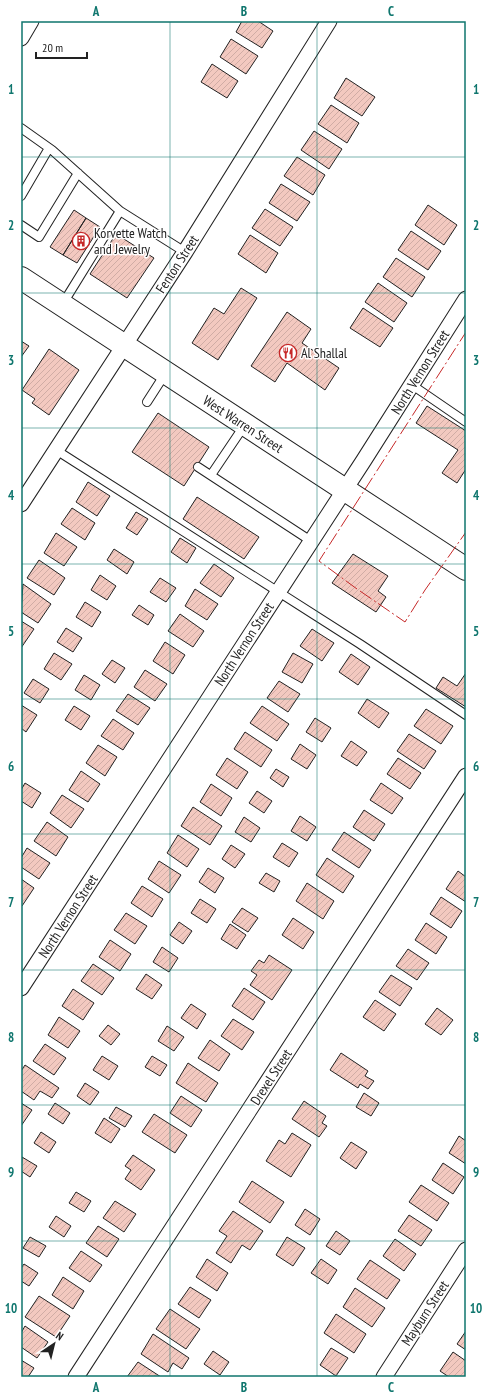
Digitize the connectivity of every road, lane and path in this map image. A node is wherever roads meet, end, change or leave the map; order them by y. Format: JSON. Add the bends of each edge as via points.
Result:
{"nodes":[{"id":1,"x":31,"y":21,"type":"edge"},
{"id":2,"x":328,"y":21,"type":"edge"},
{"id":3,"x":21,"y":38,"type":"edge"},
{"id":4,"x":21,"y":128,"type":"edge"},
{"id":5,"x":49,"y":148,"type":"junction"},
{"id":6,"x":78,"y":173,"type":"junction"},
{"id":7,"x":21,"y":196,"type":"edge"},
{"id":8,"x":120,"y":211,"type":"junction"},
{"id":9,"x":22,"y":228,"type":"edge"},
{"id":10,"x":186,"y":252,"type":"junction"},
{"id":11,"x":21,"y":278,"type":"edge"},
{"id":12,"x":466,"y":299,"type":"edge"},
{"id":13,"x":62,"y":305,"type":"junction"},
{"id":14,"x":123,"y":345,"type":"junction"},
{"id":15,"x":165,"y":373,"type":"junction"},
{"id":16,"x":412,"y":385,"type":"junction"},
{"id":17,"x":147,"y":402,"type":"dead end"},
{"id":18,"x":466,"y":422,"type":"edge"},
{"id":19,"x":245,"y":425,"type":"junction"},
{"id":20,"x":56,"y":450,"type":"junction"},
{"id":21,"x":198,"y":467,"type":"dead end"},
{"id":22,"x":211,"y":476,"type":"junction"},
{"id":23,"x":344,"y":490,"type":"junction"},
{"id":24,"x":21,"y":504,"type":"edge"},
{"id":25,"x":311,"y":541,"type":"junction"},
{"id":26,"x":466,"y":569,"type":"edge"},
{"id":27,"x":278,"y":593,"type":"junction"},
{"id":28,"x":466,"y":715,"type":"edge"},
{"id":29,"x":466,"y":776,"type":"edge"},
{"id":30,"x":21,"y":988,"type":"edge"},
{"id":31,"x":466,"y":1250,"type":"edge"},
{"id":32,"x":76,"y":1377,"type":"edge"},
{"id":33,"x":384,"y":1377,"type":"edge"}],
"edges":[{"from":1,"to":3,"type":"street"},
{"from":2,"to":10,"type":"street","name":"Fenton Street"},
{"from":4,"to":5,"type":"lane"},
{"from":5,"to":6,"type":"lane"},
{"from":5,"to":7,"type":"lane"},
{"from":6,"to":8,"type":"lane"},
{"from":6,"to":9,"type":"lane","via":[[39,237]]},
{"from":8,"to":10,"type":"lane"},
{"from":8,"to":13,"type":"lane"},
{"from":10,"to":14,"type":"street","name":"Fenton Street"},
{"from":11,"to":13,"type":"main road","name":"West Warren Street"},
{"from":12,"to":16,"type":"street","name":"North Vernon Street"},
{"from":13,"to":14,"type":"main road","name":"West Warren Street"},
{"from":14,"to":15,"type":"main road","name":"West Warren Street"},
{"from":14,"to":20,"type":"street","name":"Fenton Street"},
{"from":15,"to":17,"type":"lane"},
{"from":15,"to":19,"type":"main road","name":"West Warren Street"},
{"from":16,"to":18,"type":"lane"},
{"from":16,"to":23,"type":"street","name":"North Vernon Street"},
{"from":19,"to":22,"type":"lane"},
{"from":19,"to":23,"type":"main road","name":"West Warren Street"},
{"from":20,"to":24,"type":"street","name":"Fenton Street"},
{"from":20,"to":27,"type":"lane"},
{"from":21,"to":22,"type":"lane"},
{"from":22,"to":25,"type":"lane"},
{"from":23,"to":25,"type":"street","name":"North Vernon Street"},
{"from":23,"to":26,"type":"main road","name":"West Warren Street"},
{"from":25,"to":27,"type":"street","name":"North Vernon Street"},
{"from":27,"to":28,"type":"lane"},
{"from":27,"to":30,"type":"street","name":"North Vernon Street"},
{"from":29,"to":32,"type":"street","name":"Drexel Street"},
{"from":31,"to":33,"type":"street","name":"Mayburn Street"}]}
